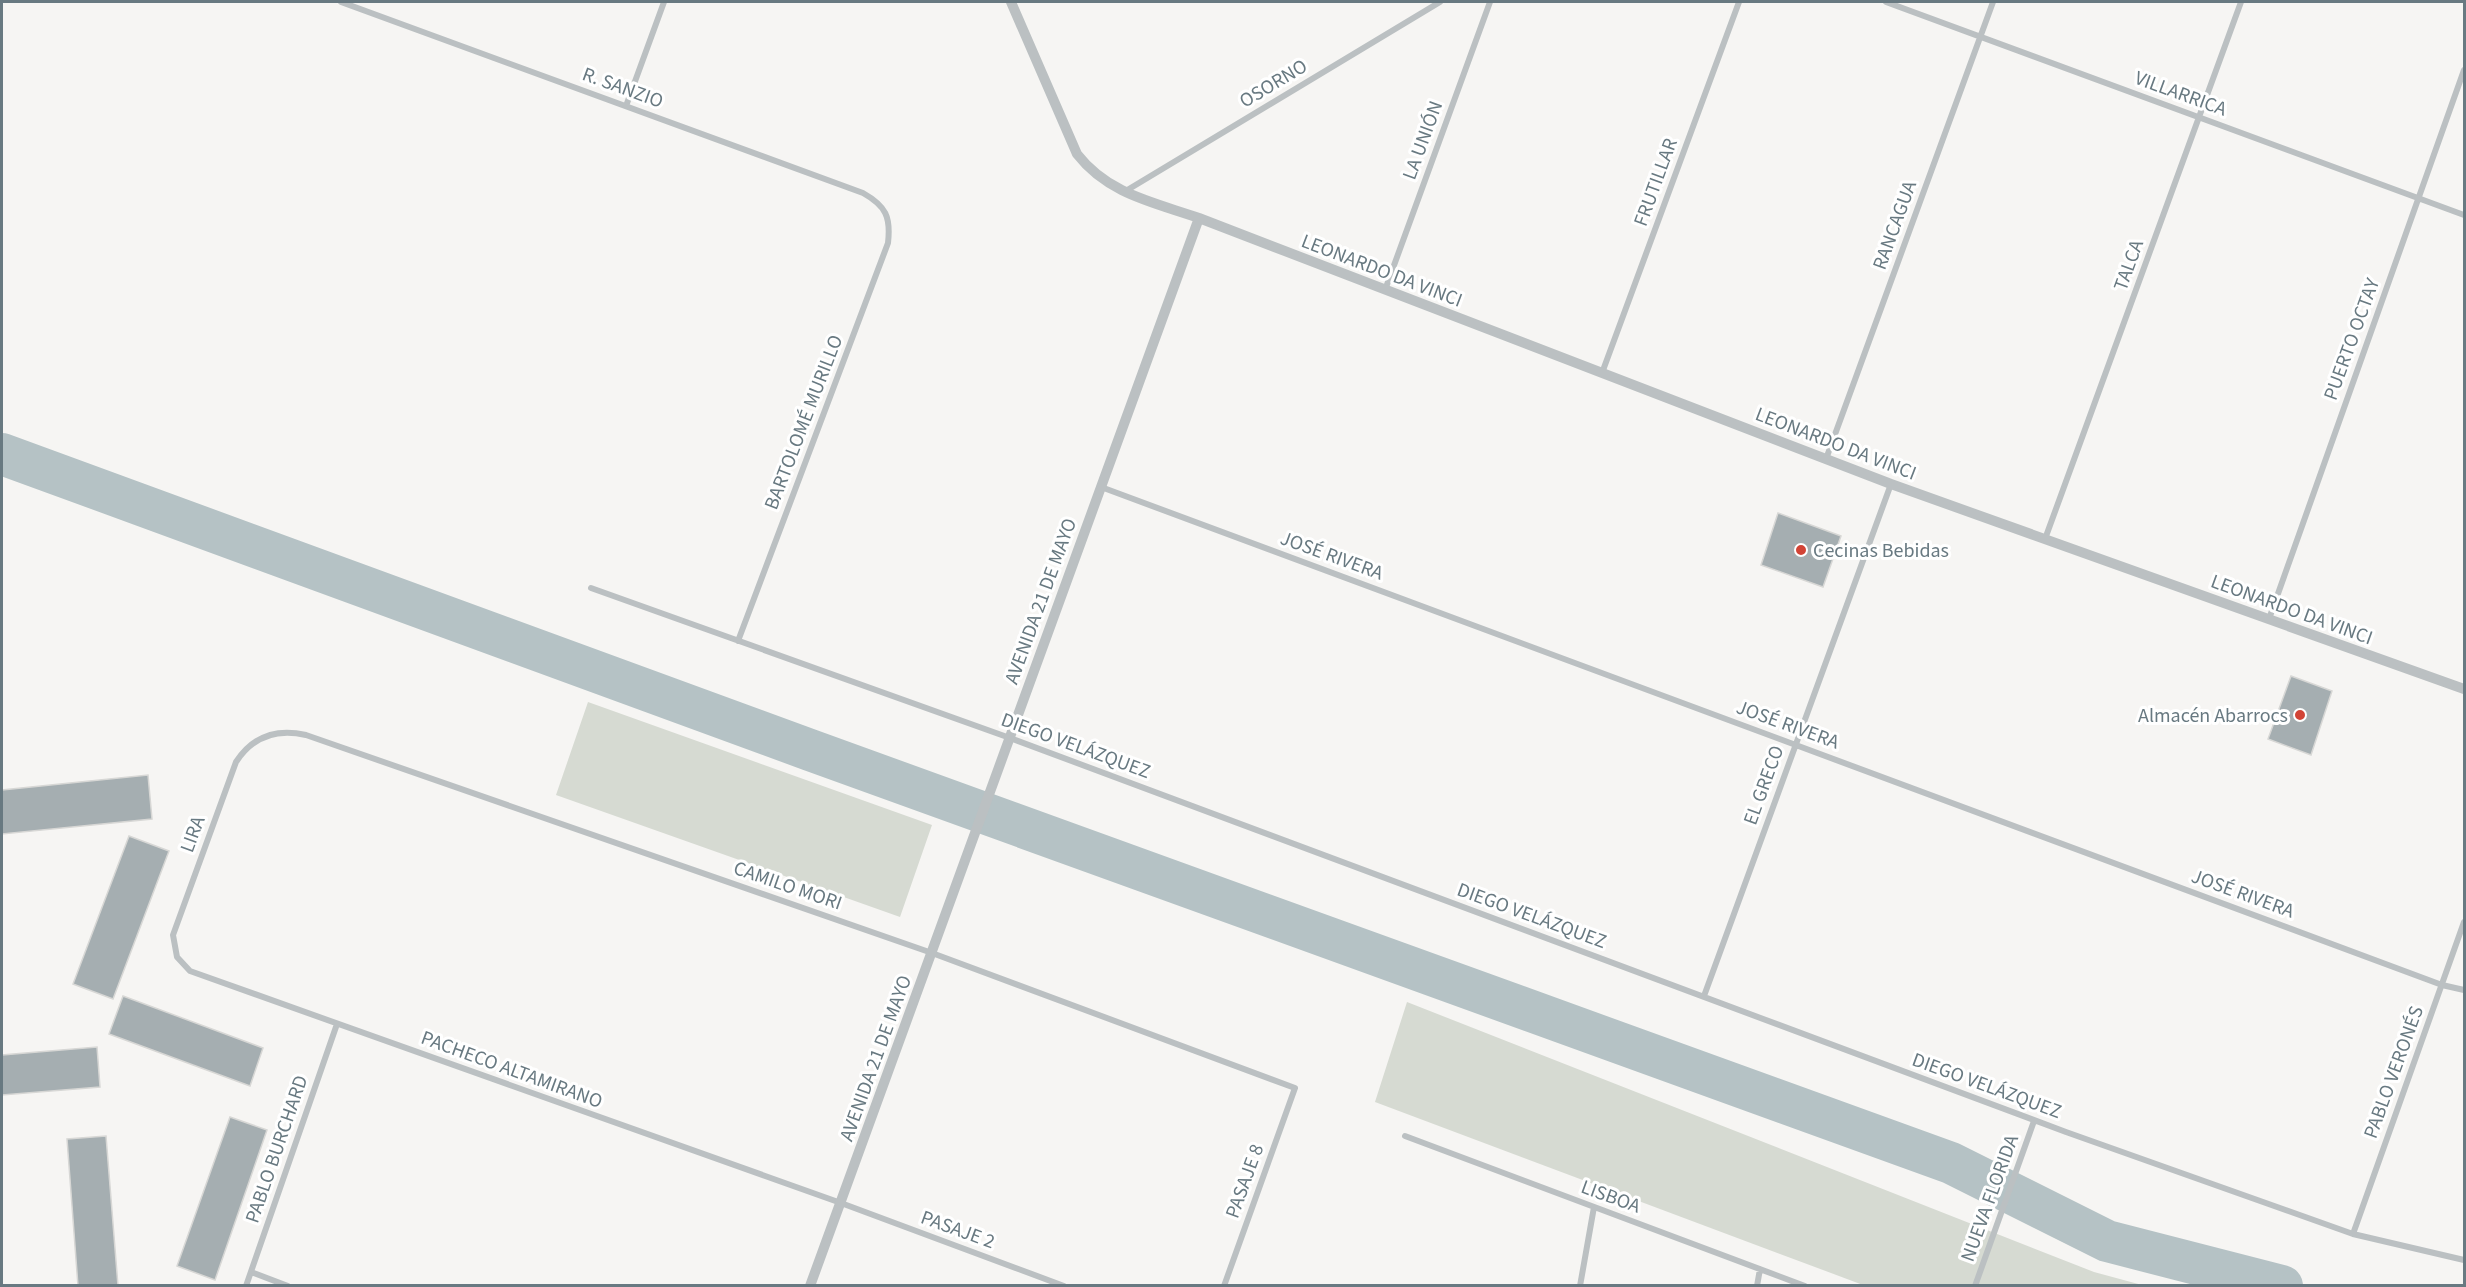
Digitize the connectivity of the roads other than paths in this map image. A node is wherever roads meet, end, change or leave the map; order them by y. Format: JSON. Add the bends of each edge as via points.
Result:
{"nodes":[{"id":1,"x":341,"y":2,"type":"edge"},
{"id":2,"x":664,"y":2,"type":"edge"},
{"id":3,"x":1011,"y":2,"type":"edge"},
{"id":4,"x":1440,"y":2,"type":"edge"},
{"id":5,"x":1490,"y":2,"type":"edge"},
{"id":6,"x":1739,"y":2,"type":"edge"},
{"id":7,"x":1886,"y":2,"type":"edge"},
{"id":8,"x":1993,"y":2,"type":"edge"},
{"id":9,"x":2241,"y":2,"type":"edge"},
{"id":10,"x":1980,"y":36,"type":"junction"},
{"id":11,"x":2464,"y":70,"type":"edge"},
{"id":12,"x":626,"y":106,"type":"junction"},
{"id":13,"x":2199,"y":117,"type":"junction"},
{"id":14,"x":1124,"y":193,"type":"junction"},
{"id":15,"x":2419,"y":198,"type":"junction"},
{"id":16,"x":886,"y":213,"type":"joint"},
{"id":17,"x":2464,"y":216,"type":"edge"},
{"id":18,"x":1199,"y":218,"type":"junction"},
{"id":19,"x":1385,"y":290,"type":"junction"},
{"id":20,"x":1602,"y":373,"type":"junction"},
{"id":21,"x":1826,"y":459,"type":"junction"},
{"id":22,"x":1891,"y":484,"type":"junction"},
{"id":23,"x":1100,"y":487,"type":"junction"},
{"id":24,"x":2045,"y":539,"type":"junction"},
{"id":25,"x":591,"y":588,"type":"dead end"},
{"id":26,"x":2268,"y":619,"type":"junction"},
{"id":27,"x":738,"y":641,"type":"junction"},
{"id":28,"x":2464,"y":689,"type":"edge"},
{"id":29,"x":265,"y":735,"type":"joint"},
{"id":30,"x":1010,"y":738,"type":"junction"},
{"id":31,"x":1796,"y":745,"type":"junction"},
{"id":32,"x":2464,"y":922,"type":"edge"},
{"id":33,"x":932,"y":953,"type":"junction"},
{"id":34,"x":177,"y":957,"type":"joint"},
{"id":35,"x":2442,"y":985,"type":"junction"},
{"id":36,"x":2464,"y":990,"type":"edge"},
{"id":37,"x":1704,"y":996,"type":"junction"},
{"id":38,"x":337,"y":1024,"type":"junction"},
{"id":39,"x":1295,"y":1088,"type":"joint"},
{"id":40,"x":2034,"y":1121,"type":"junction"},
{"id":41,"x":1405,"y":1136,"type":"dead end"},
{"id":42,"x":841,"y":1203,"type":"junction"},
{"id":43,"x":1594,"y":1207,"type":"junction"},
{"id":44,"x":2353,"y":1233,"type":"junction"},
{"id":45,"x":2464,"y":1260,"type":"edge"},
{"id":46,"x":1760,"y":1269,"type":"junction"},
{"id":47,"x":251,"y":1272,"type":"junction"},
{"id":48,"x":246,"y":1286,"type":"edge"},
{"id":49,"x":288,"y":1286,"type":"edge"},
{"id":50,"x":810,"y":1286,"type":"edge"},
{"id":51,"x":1064,"y":1286,"type":"edge"},
{"id":52,"x":1224,"y":1286,"type":"edge"},
{"id":53,"x":1580,"y":1286,"type":"edge"},
{"id":54,"x":1757,"y":1286,"type":"edge"},
{"id":55,"x":1805,"y":1286,"type":"edge"},
{"id":56,"x":1975,"y":1286,"type":"edge"}],
"edges":[{"from":1,"to":12,"type":"street","name":"R. SANZIO"},
{"from":2,"to":12,"type":"street"},
{"from":3,"to":14,"type":"street","via":[[1077,154],[1097,176]]},
{"from":4,"to":14,"type":"street","name":"OSORNO"},
{"from":5,"to":19,"type":"street","name":"LA UNIÓN"},
{"from":6,"to":20,"type":"street","name":"FRUTILLAR"},
{"from":7,"to":10,"type":"street","name":"VILLARRICA"},
{"from":8,"to":10,"type":"street","name":"RANCAGUA"},
{"from":9,"to":13,"type":"street","name":"TALCA"},
{"from":10,"to":13,"type":"street","name":"VILLARRICA"},
{"from":10,"to":21,"type":"street","name":"RANCAGUA"},
{"from":11,"to":15,"type":"street","name":"PUERTO OCTAY"},
{"from":12,"to":16,"type":"street","name":"R. SANZIO","via":[[863,194],[877,201]]},
{"from":13,"to":15,"type":"street","name":"VILLARRICA"},
{"from":13,"to":24,"type":"street","name":"TALCA"},
{"from":14,"to":18,"type":"street"},
{"from":15,"to":17,"type":"street","name":"VILLARRICA"},
{"from":15,"to":26,"type":"street","name":"PUERTO OCTAY"},
{"from":16,"to":27,"type":"street","name":"BARTOLOMÉ MURILLO","via":[[888,243]]},
{"from":18,"to":19,"type":"street","name":"LEONARDO DA VINCI"},
{"from":18,"to":23,"type":"street","name":"AVENIDA 21 DE MAYO"},
{"from":19,"to":20,"type":"street","name":"LEONARDO DA VINCI"},
{"from":20,"to":21,"type":"street","name":"LEONARDO DA VINCI"},
{"from":21,"to":22,"type":"street","name":"LEONARDO DA VINCI"},
{"from":22,"to":24,"type":"street","name":"LEONARDO DA VINCI"},
{"from":22,"to":31,"type":"street","name":"EL GRECO"},
{"from":23,"to":30,"type":"street","name":"AVENIDA 21 DE MAYO"},
{"from":23,"to":31,"type":"street","name":"JOSÉ RIVERA"},
{"from":24,"to":26,"type":"street","name":"LEONARDO DA VINCI"},
{"from":25,"to":27,"type":"street","name":"DIEGO VELÁZQUEZ"},
{"from":26,"to":28,"type":"street","name":"LEONARDO DA VINCI"},
{"from":27,"to":30,"type":"street","name":"DIEGO VELÁZQUEZ"},
{"from":29,"to":33,"type":"street","name":"CAMILO MORI","via":[[306,735]]},
{"from":29,"to":34,"type":"street","name":"LIRA","via":[[253,741],[236,762],[172,935]]},
{"from":30,"to":33,"type":"street","name":"AVENIDA 21 DE MAYO"},
{"from":30,"to":37,"type":"street","name":"DIEGO VELÁZQUEZ"},
{"from":31,"to":35,"type":"street","name":"JOSÉ RIVERA"},
{"from":31,"to":37,"type":"street","name":"EL GRECO"},
{"from":32,"to":35,"type":"street","name":"PABLO VERONÉS"},
{"from":33,"to":39,"type":"street","name":"CAMILO MORI"},
{"from":33,"to":42,"type":"street","name":"AVENIDA 21 DE MAYO"},
{"from":34,"to":38,"type":"street","name":"PACHECO ALTAMIRANO","via":[[190,971]]},
{"from":35,"to":36,"type":"street","name":"JOSÉ RIVERA"},
{"from":35,"to":44,"type":"street","name":"PABLO VERONÉS"},
{"from":37,"to":40,"type":"street","name":"DIEGO VELÁZQUEZ"},
{"from":38,"to":42,"type":"street","name":"PACHECO ALTAMIRANO"},
{"from":38,"to":47,"type":"street","name":"PABLO BURCHARD"},
{"from":39,"to":52,"type":"street","name":"PASAJE 8"},
{"from":40,"to":44,"type":"street","name":"DIEGO VELÁZQUEZ"},
{"from":40,"to":56,"type":"street","name":"NUEVA FLORIDA"},
{"from":41,"to":43,"type":"street","name":"LISBOA"},
{"from":42,"to":50,"type":"street","name":"AVENIDA 21 DE MAYO"},
{"from":42,"to":51,"type":"street","name":"PASAJE 2"},
{"from":43,"to":46,"type":"street","name":"LISBOA"},
{"from":43,"to":53,"type":"street"},
{"from":44,"to":45,"type":"street","name":"DIEGO VELÁZQUEZ"},
{"from":46,"to":54,"type":"street"},
{"from":46,"to":55,"type":"street","name":"LISBOA"},
{"from":47,"to":48,"type":"street","name":"PABLO BURCHARD"},
{"from":47,"to":49,"type":"street"}]}
